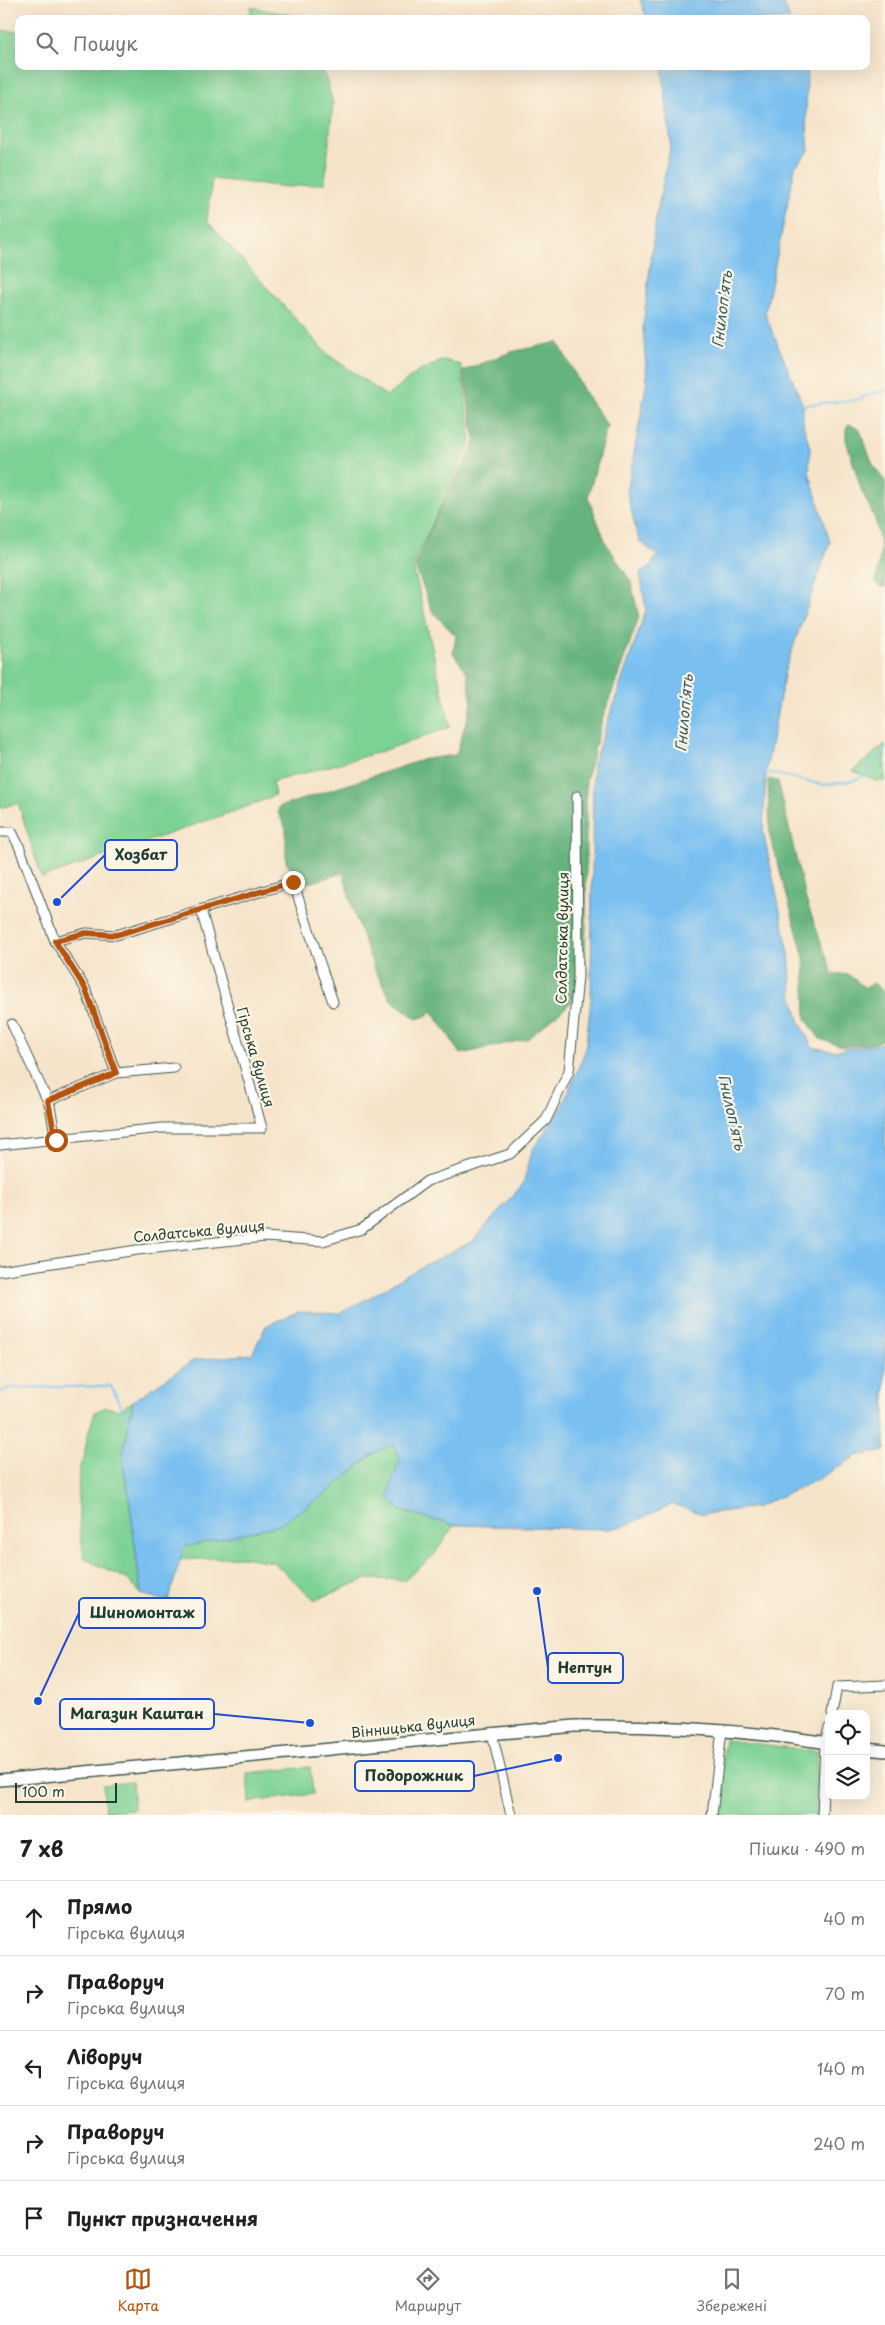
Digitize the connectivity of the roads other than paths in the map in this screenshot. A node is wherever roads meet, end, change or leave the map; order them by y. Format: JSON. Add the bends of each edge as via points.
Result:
{"nodes":[{"id":1,"x":577,"y":796,"type":"dead end"},
{"id":2,"x":0,"y":832,"type":"edge"},
{"id":3,"x":201,"y":910,"type":"junction"},
{"id":4,"x":55,"y":941,"type":"junction"},
{"id":5,"x":333,"y":1002,"type":"dead end"},
{"id":6,"x":12,"y":1024,"type":"dead end"},
{"id":7,"x":174,"y":1068,"type":"dead end"},
{"id":8,"x":116,"y":1073,"type":"junction"},
{"id":9,"x":48,"y":1101,"type":"junction"},
{"id":10,"x":56,"y":1140,"type":"junction"},
{"id":11,"x":0,"y":1145,"type":"edge"},
{"id":12,"x":0,"y":1260,"type":"edge"},
{"id":13,"x":0,"y":1271,"type":"edge"},
{"id":14,"x":885,"y":1685,"type":"edge"},
{"id":15,"x":833,"y":1710,"type":"edge"},
{"id":16,"x":722,"y":1730,"type":"junction"},
{"id":17,"x":492,"y":1733,"type":"junction"},
{"id":18,"x":825,"y":1743,"type":"edge"},
{"id":19,"x":870,"y":1749,"type":"edge"},
{"id":20,"x":885,"y":1751,"type":"edge"},
{"id":21,"x":826,"y":1755,"type":"edge"},
{"id":22,"x":0,"y":1780,"type":"edge"},
{"id":23,"x":511,"y":1815,"type":"edge"},
{"id":24,"x":712,"y":1815,"type":"edge"},
{"id":25,"x":822,"y":1815,"type":"edge"}],
"edges":[{"from":1,"to":13,"type":"street","name":"Солдатська вулиця","via":[[578,977],[569,1071],[546,1120],[510,1154],[427,1180],[362,1229],[323,1241],[265,1237],[137,1250]]},
{"from":2,"to":4,"type":"street","via":[[12,832],[20,846]]},
{"from":3,"to":4,"type":"street","via":[[116,935],[86,933]]},
{"from":3,"to":5,"type":"street","via":[[293,882]]},
{"from":3,"to":10,"type":"street","name":"Гірська вулиця","via":[[262,1128],[162,1128]]},
{"from":4,"to":8,"type":"street","via":[[85,988]]},
{"from":6,"to":9,"type":"street"},
{"from":7,"to":8,"type":"street"},
{"from":8,"to":9,"type":"street"},
{"from":9,"to":10,"type":"street"},
{"from":10,"to":11,"type":"street","name":"Гірська вулиця"},
{"from":12,"to":13,"type":"street"},
{"from":14,"to":15,"type":"street","via":[[837,1687]]},
{"from":16,"to":17,"type":"main road","name":"Вінницька вулиця","via":[[604,1726]]},
{"from":16,"to":18,"type":"main road","name":"Вінницька вулиця"},
{"from":16,"to":24,"type":"street"},
{"from":17,"to":22,"type":"main road","name":"Вінницька вулиця"},
{"from":17,"to":23,"type":"street"},
{"from":19,"to":20,"type":"main road"},
{"from":21,"to":25,"type":"street"}]}
